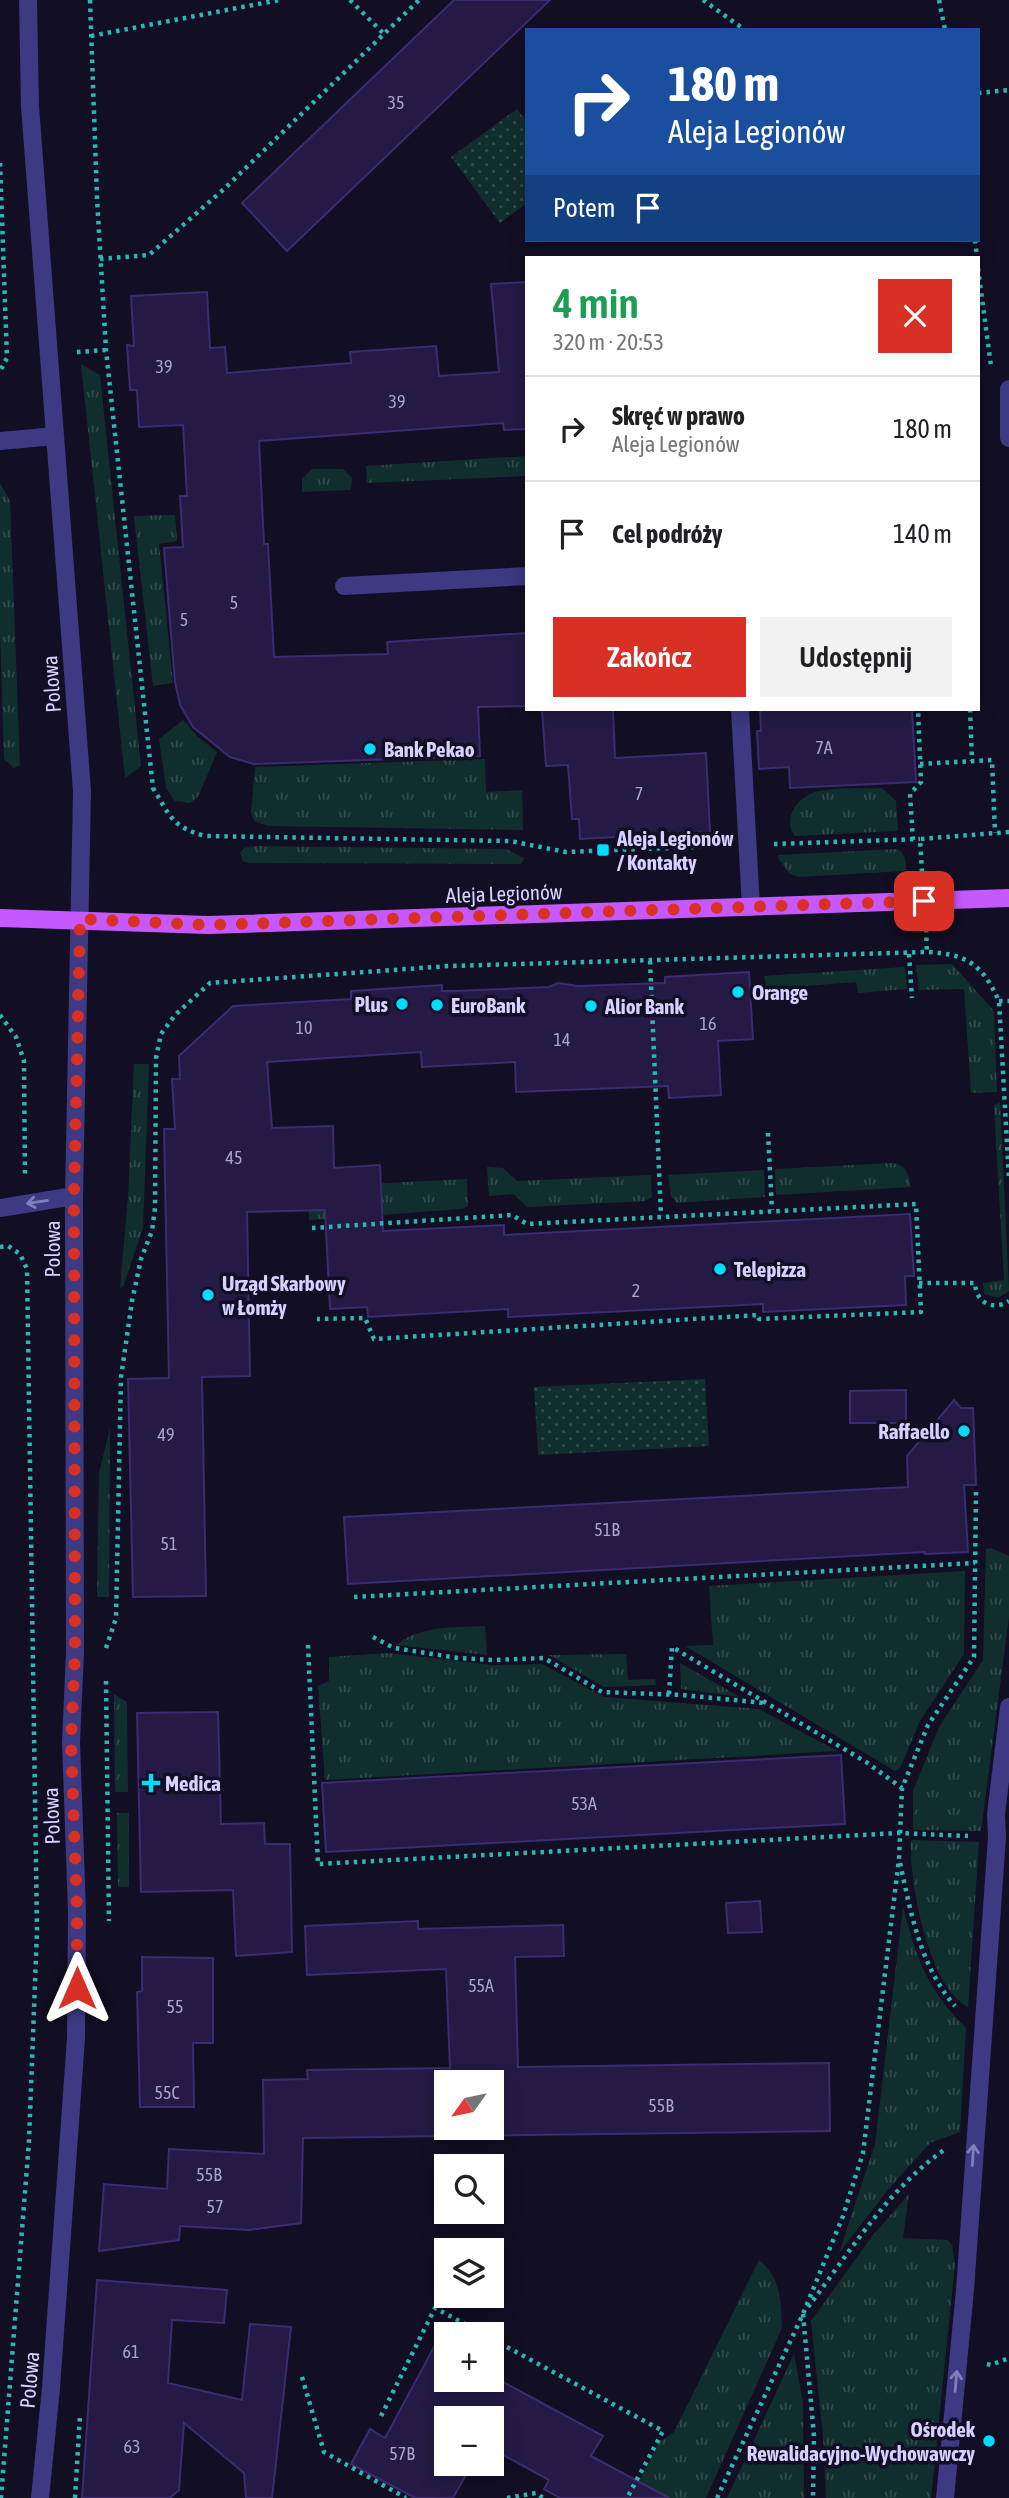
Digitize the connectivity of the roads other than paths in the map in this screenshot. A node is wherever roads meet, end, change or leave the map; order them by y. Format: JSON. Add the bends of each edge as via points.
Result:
{"nodes":[{"id":1,"x":28,"y":0,"type":"edge"},
{"id":2,"x":1009,"y":389,"type":"edge"},
{"id":3,"x":55,"y":436,"type":"junction"},
{"id":4,"x":1009,"y":439,"type":"edge"},
{"id":5,"x":0,"y":441,"type":"edge"},
{"id":6,"x":525,"y":576,"type":"edge"},
{"id":7,"x":344,"y":586,"type":"dead end"},
{"id":8,"x":740,"y":711,"type":"edge"},
{"id":9,"x":1009,"y":898,"type":"edge"},
{"id":10,"x":751,"y":908,"type":"junction"},
{"id":11,"x":0,"y":918,"type":"edge"},
{"id":12,"x":80,"y":919,"type":"junction"},
{"id":13,"x":74,"y":1196,"type":"junction"},
{"id":14,"x":0,"y":1208,"type":"edge"},
{"id":15,"x":1009,"y":1707,"type":"edge"},
{"id":16,"x":1003,"y":1815,"type":"edge"},
{"id":17,"x":40,"y":2498,"type":"edge"},
{"id":18,"x":945,"y":2498,"type":"edge"}],
"edges":[{"from":1,"to":3,"type":"street","name":"Polowa","via":[[30,106]]},
{"from":2,"to":4,"type":"street"},
{"from":3,"to":5,"type":"street"},
{"from":3,"to":12,"type":"street","name":"Polowa","via":[[82,791]]},
{"from":6,"to":7,"type":"street"},
{"from":8,"to":10,"type":"street"},
{"from":9,"to":10,"type":"main road","name":"Aleja Legionów"},
{"from":10,"to":12,"type":"main road","name":"Aleja Legionów","via":[[208,925]]},
{"from":11,"to":12,"type":"main road","name":"Aleja Legionów"},
{"from":12,"to":13,"type":"street","name":"Polowa"},
{"from":13,"to":14,"type":"street","one_way":true},
{"from":13,"to":17,"type":"street","name":"Polowa","via":[[75,1652],[71,1742],[76,2038]]},
{"from":15,"to":16,"type":"street"},
{"from":18,"to":16,"type":"street","one_way":true,"via":[[965,2290],[997,1837]]}]}
